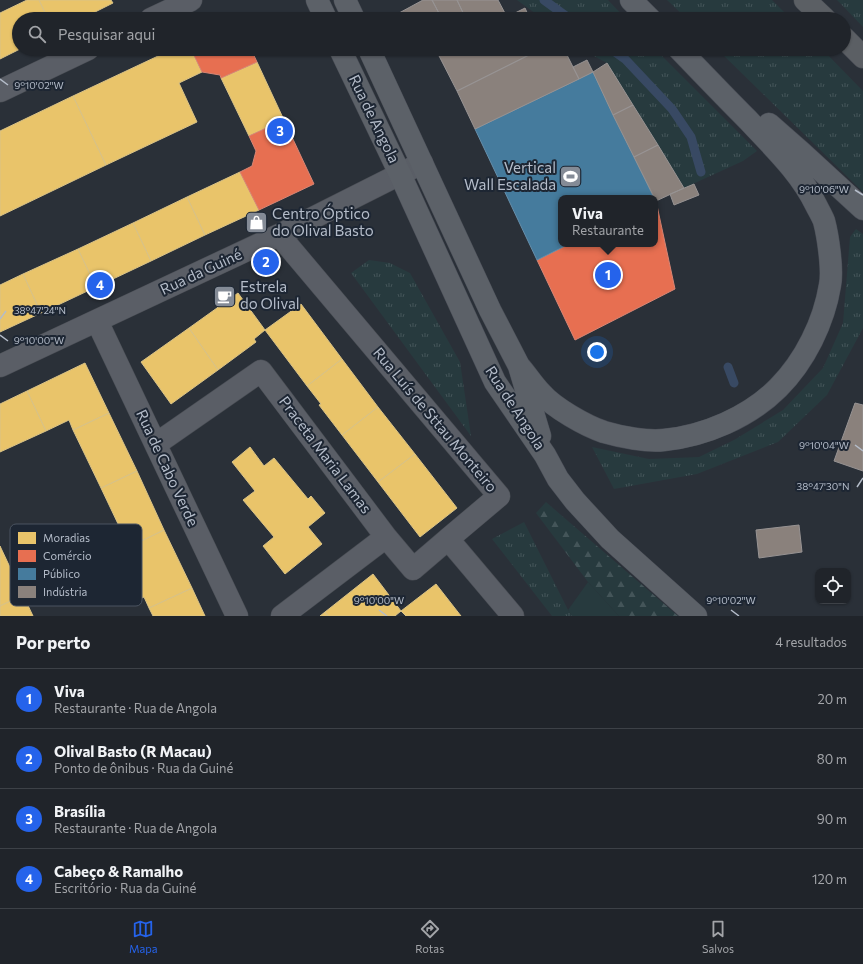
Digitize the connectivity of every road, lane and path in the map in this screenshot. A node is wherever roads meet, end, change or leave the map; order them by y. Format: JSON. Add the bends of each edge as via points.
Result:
{"nodes":[{"id":1,"x":191,"y":0,"type":"edge"},
{"id":2,"x":317,"y":0,"type":"edge"},
{"id":3,"x":345,"y":0,"type":"edge"},
{"id":4,"x":631,"y":0,"type":"edge"},
{"id":5,"x":805,"y":0,"type":"edge"},
{"id":6,"x":166,"y":12,"type":"edge"},
{"id":7,"x":323,"y":12,"type":"edge"},
{"id":8,"x":351,"y":12,"type":"edge"},
{"id":9,"x":643,"y":12,"type":"edge"},
{"id":10,"x":818,"y":12,"type":"edge"},
{"id":11,"x":851,"y":45,"type":"edge"},
{"id":12,"x":73,"y":56,"type":"edge"},
{"id":13,"x":343,"y":56,"type":"edge"},
{"id":14,"x":372,"y":56,"type":"edge"},
{"id":15,"x":686,"y":56,"type":"edge"},
{"id":16,"x":690,"y":56,"type":"edge"},
{"id":17,"x":863,"y":57,"type":"edge"},
{"id":18,"x":0,"y":91,"type":"edge"},
{"id":19,"x":422,"y":163,"type":"junction"},
{"id":20,"x":400,"y":174,"type":"junction"},
{"id":21,"x":863,"y":209,"type":"edge"},
{"id":22,"x":279,"y":235,"type":"junction"},
{"id":23,"x":97,"y":321,"type":"junction"},
{"id":24,"x":0,"y":366,"type":"edge"},
{"id":25,"x":519,"y":366,"type":"junction"},
{"id":26,"x":156,"y":444,"type":"junction"},
{"id":27,"x":545,"y":455,"type":"junction"},
{"id":28,"x":386,"y":537,"type":"junction"},
{"id":29,"x":448,"y":539,"type":"junction"},
{"id":30,"x":237,"y":616,"type":"edge"},
{"id":31,"x":282,"y":616,"type":"edge"},
{"id":32,"x":513,"y":616,"type":"edge"},
{"id":33,"x":696,"y":616,"type":"edge"}],
"edges":[{"from":1,"to":6,"type":"street"},
{"from":2,"to":7,"type":"main road"},
{"from":3,"to":8,"type":"main road"},
{"from":4,"to":9,"type":"main road"},
{"from":5,"to":10,"type":"highway"},
{"from":11,"to":17,"type":"highway"},
{"from":12,"to":18,"type":"street"},
{"from":13,"to":20,"type":"main road","name":"Rua de Angola"},
{"from":14,"to":19,"type":"main road","name":"Rua de Angola"},
{"from":15,"to":25,"type":"main road","via":[[789,163],[811,194],[824,220],[829,250],[830,283],[824,309],[812,340],[798,364],[778,388],[754,407],[725,424],[663,440],[604,432],[579,420],[542,395]]},
{"from":16,"to":21,"type":"main road"},
{"from":19,"to":20,"type":"street","name":"Rua da Guiné"},
{"from":19,"to":25,"type":"main road","name":"Rua de Angola","via":[[490,310]]},
{"from":20,"to":22,"type":"street","name":"Rua da Guiné"},
{"from":20,"to":27,"type":"main road","name":"Rua de Angola","via":[[495,382]]},
{"from":22,"to":23,"type":"street","name":"Rua da Guiné"},
{"from":22,"to":29,"type":"street","name":"Rua Luís de Sttau Monteiro","via":[[499,496]]},
{"from":23,"to":24,"type":"street","name":"Rua da Guiné"},
{"from":23,"to":26,"type":"street","name":"Rua de Cabo Verde"},
{"from":25,"to":27,"type":"main road","name":"Rua de Angola"},
{"from":26,"to":28,"type":"street","name":"Praceta Maria Lamas","via":[[261,371]]},
{"from":26,"to":30,"type":"street","name":"Rua de Cabo Verde"},
{"from":27,"to":33,"type":"main road","via":[[558,479],[575,501],[610,539]]},
{"from":28,"to":29,"type":"street","via":[[413,569]]},
{"from":28,"to":31,"type":"street"},
{"from":29,"to":32,"type":"street"}]}
